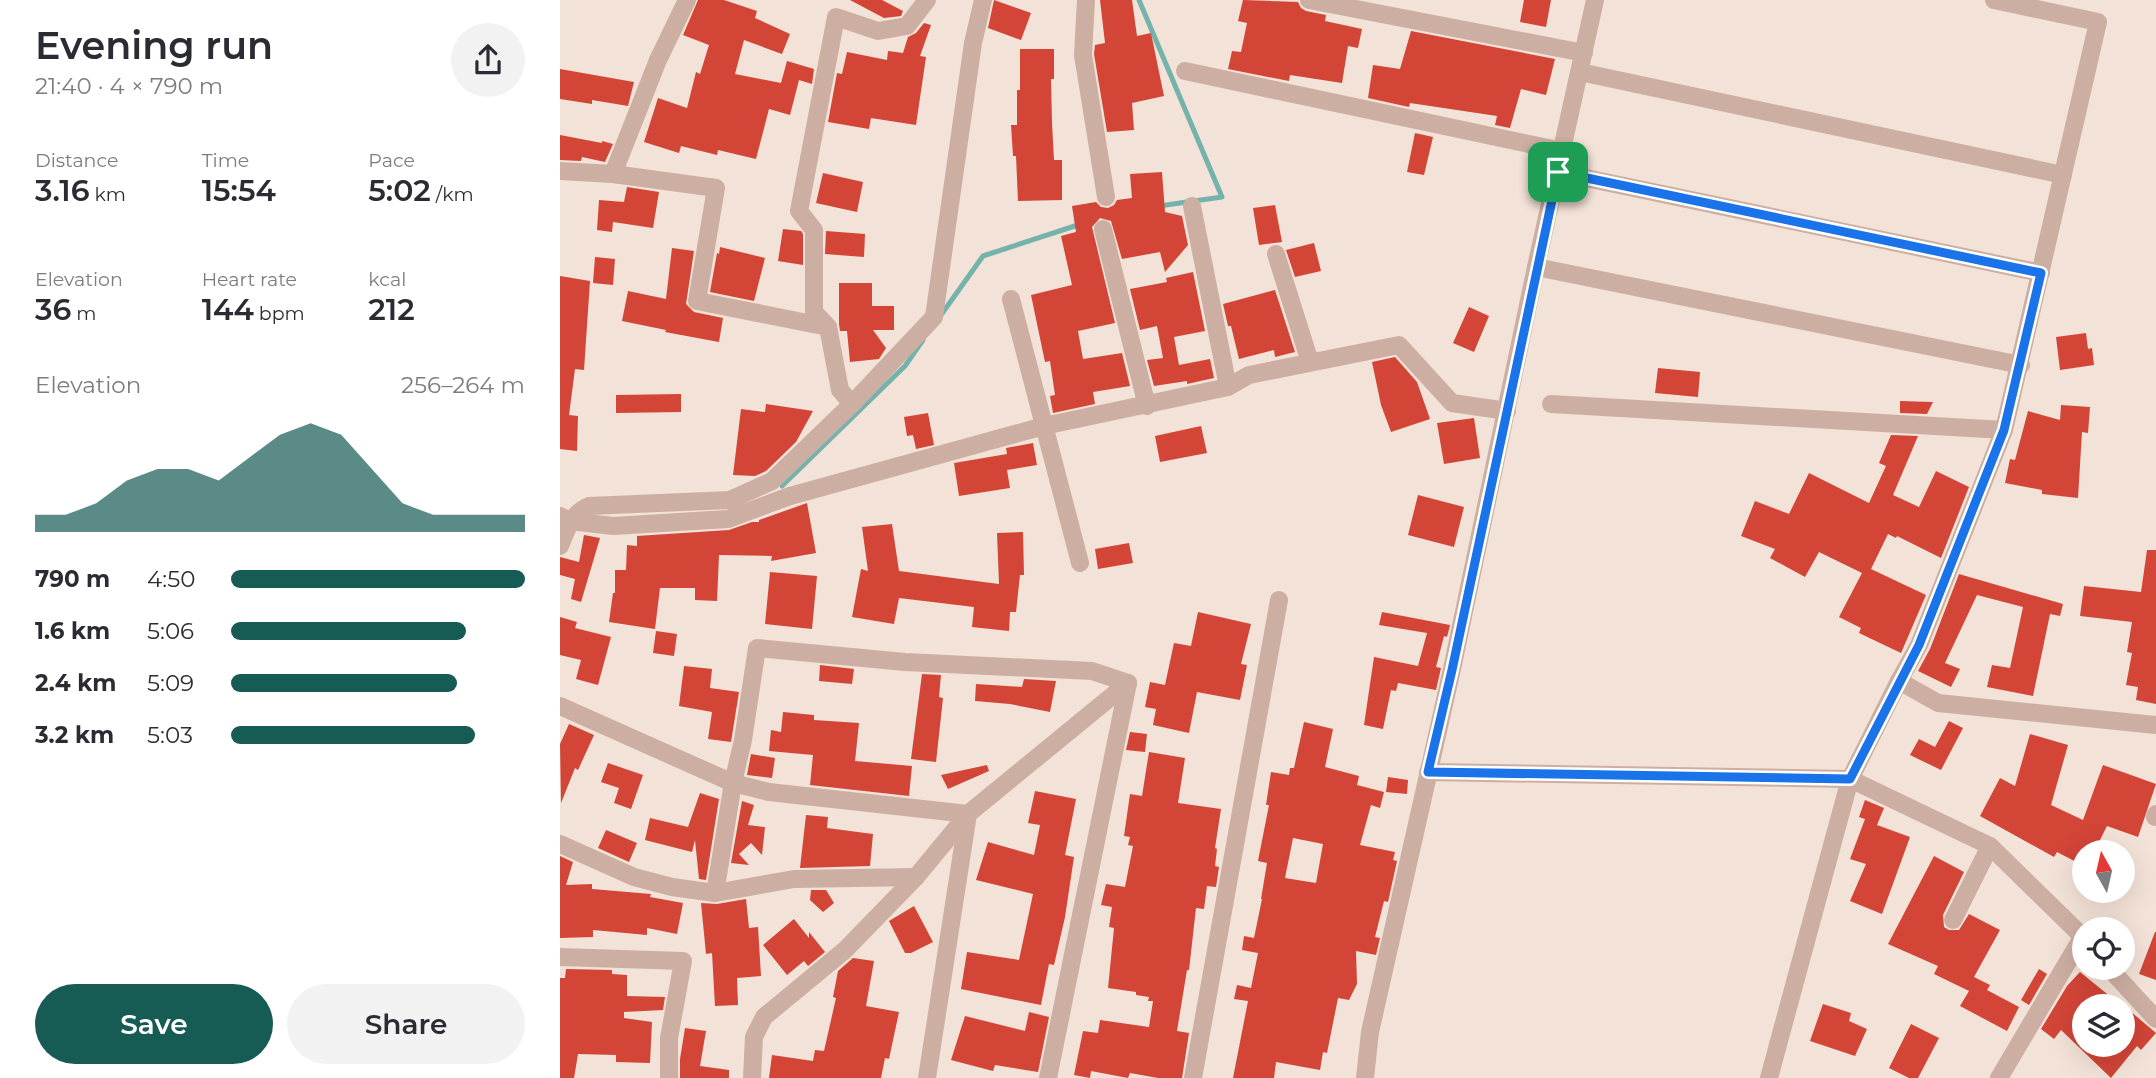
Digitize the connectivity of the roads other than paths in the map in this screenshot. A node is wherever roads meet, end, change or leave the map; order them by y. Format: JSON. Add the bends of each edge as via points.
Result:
{"nodes":[{"id":1,"x":687,"y":0,"type":"edge"},
{"id":2,"x":927,"y":0,"type":"edge"},
{"id":3,"x":983,"y":0,"type":"edge"},
{"id":4,"x":1086,"y":0,"type":"edge"},
{"id":5,"x":1309,"y":0,"type":"edge"},
{"id":6,"x":1595,"y":0,"type":"edge"},
{"id":7,"x":1994,"y":0,"type":"edge"},
{"id":8,"x":1584,"y":53,"type":"junction"},
{"id":9,"x":1185,"y":71,"type":"dead end"},
{"id":10,"x":1580,"y":72,"type":"junction"},
{"id":11,"x":1562,"y":150,"type":"junction"},
{"id":12,"x":560,"y":172,"type":"edge"},
{"id":13,"x":1558,"y":172,"type":"junction"},
{"id":14,"x":613,"y":174,"type":"junction"},
{"id":15,"x":2063,"y":175,"type":"junction"},
{"id":16,"x":1106,"y":197,"type":"dead end"},
{"id":17,"x":1192,"y":206,"type":"dead end"},
{"id":18,"x":1103,"y":229,"type":"dead end"},
{"id":19,"x":1276,"y":254,"type":"dead end"},
{"id":20,"x":1536,"y":267,"type":"junction"},
{"id":21,"x":2041,"y":273,"type":"junction"},
{"id":22,"x":1011,"y":299,"type":"dead end"},
{"id":23,"x":828,"y":327,"type":"junction"},
{"id":24,"x":1310,"y":362,"type":"junction"},
{"id":25,"x":2021,"y":365,"type":"junction"},
{"id":26,"x":1228,"y":387,"type":"junction"},
{"id":27,"x":852,"y":404,"type":"junction"},
{"id":28,"x":1552,"y":404,"type":"dead end"},
{"id":29,"x":1147,"y":405,"type":"junction"},
{"id":30,"x":1507,"y":411,"type":"junction"},
{"id":31,"x":1044,"y":426,"type":"junction"},
{"id":32,"x":2004,"y":430,"type":"junction"},
{"id":33,"x":565,"y":518,"type":"edge"},
{"id":34,"x":560,"y":545,"type":"edge"},
{"id":35,"x":1080,"y":564,"type":"dead end"},
{"id":36,"x":1279,"y":600,"type":"dead end"},
{"id":37,"x":1899,"y":681,"type":"junction"},
{"id":38,"x":1128,"y":683,"type":"junction"},
{"id":39,"x":560,"y":706,"type":"edge"},
{"id":40,"x":2156,"y":725,"type":"edge"},
{"id":41,"x":1428,"y":772,"type":"junction"},
{"id":42,"x":1850,"y":779,"type":"junction"},
{"id":43,"x":733,"y":783,"type":"junction"},
{"id":44,"x":968,"y":814,"type":"junction"},
{"id":45,"x":560,"y":844,"type":"edge"},
{"id":46,"x":1990,"y":846,"type":"junction"},
{"id":47,"x":916,"y":877,"type":"junction"},
{"id":48,"x":715,"y":893,"type":"junction"},
{"id":49,"x":1953,"y":920,"type":"dead end"},
{"id":50,"x":2072,"y":925,"type":"edge"},
{"id":51,"x":560,"y":957,"type":"edge"},
{"id":52,"x":2072,"y":957,"type":"edge"},
{"id":53,"x":2120,"y":980,"type":"edge"},
{"id":54,"x":2156,"y":1019,"type":"edge"},
{"id":55,"x":669,"y":1078,"type":"edge"},
{"id":56,"x":752,"y":1078,"type":"edge"},
{"id":57,"x":927,"y":1078,"type":"edge"},
{"id":58,"x":1048,"y":1078,"type":"edge"},
{"id":59,"x":1192,"y":1078,"type":"edge"},
{"id":60,"x":1365,"y":1078,"type":"edge"},
{"id":61,"x":1769,"y":1078,"type":"edge"},
{"id":62,"x":1999,"y":1078,"type":"edge"}],
"edges":[{"from":1,"to":14,"type":"street"},
{"from":2,"to":23,"type":"street","via":[[907,26],[878,31],[836,16],[799,211],[814,230],[814,312]]},
{"from":3,"to":27,"type":"street","via":[[934,317]]},
{"from":4,"to":16,"type":"street","via":[[1083,55]]},
{"from":5,"to":8,"type":"street"},
{"from":6,"to":8,"type":"street"},
{"from":7,"to":15,"type":"street","via":[[2098,22]]},
{"from":8,"to":10,"type":"street"},
{"from":9,"to":11,"type":"street"},
{"from":10,"to":11,"type":"street"},
{"from":10,"to":15,"type":"street"},
{"from":11,"to":13,"type":"street"},
{"from":12,"to":14,"type":"street"},
{"from":13,"to":20,"type":"street"},
{"from":13,"to":21,"type":"street"},
{"from":14,"to":23,"type":"street","via":[[716,188],[697,301]]},
{"from":15,"to":21,"type":"street"},
{"from":17,"to":26,"type":"street"},
{"from":18,"to":29,"type":"street"},
{"from":19,"to":24,"type":"street"},
{"from":20,"to":25,"type":"street"},
{"from":20,"to":30,"type":"street"},
{"from":21,"to":25,"type":"street"},
{"from":22,"to":31,"type":"street"},
{"from":23,"to":27,"type":"street","via":[[841,390]]},
{"from":24,"to":26,"type":"street","via":[[1249,375]]},
{"from":24,"to":30,"type":"street","via":[[1399,345],[1452,403]]},
{"from":25,"to":32,"type":"street"},
{"from":26,"to":29,"type":"street"},
{"from":27,"to":33,"type":"street","via":[[772,481],[730,500],[589,506]]},
{"from":28,"to":32,"type":"street"},
{"from":29,"to":31,"type":"street"},
{"from":30,"to":41,"type":"street"},
{"from":31,"to":33,"type":"street","via":[[790,496],[728,519],[613,526]]},
{"from":31,"to":35,"type":"street"},
{"from":32,"to":37,"type":"street","via":[[1919,645]]},
{"from":33,"to":34,"type":"street"},
{"from":36,"to":59,"type":"street"},
{"from":37,"to":40,"type":"street","via":[[1938,703]]},
{"from":37,"to":42,"type":"street"},
{"from":38,"to":43,"type":"street","via":[[1092,671],[905,662],[757,648]]},
{"from":38,"to":44,"type":"street"},
{"from":38,"to":58,"type":"street"},
{"from":39,"to":43,"type":"street"},
{"from":41,"to":42,"type":"street"},
{"from":41,"to":60,"type":"street","via":[[1370,1032]]},
{"from":42,"to":46,"type":"street"},
{"from":42,"to":61,"type":"street"},
{"from":43,"to":44,"type":"street","via":[[769,792]]},
{"from":43,"to":48,"type":"street"},
{"from":44,"to":47,"type":"street"},
{"from":44,"to":57,"type":"street"},
{"from":45,"to":48,"type":"street","via":[[634,877]]},
{"from":46,"to":49,"type":"street"},
{"from":46,"to":50,"type":"street"},
{"from":47,"to":48,"type":"street","via":[[794,879]]},
{"from":47,"to":56,"type":"street","via":[[845,950],[764,1017],[754,1037]]},
{"from":51,"to":55,"type":"street","via":[[683,961],[669,1038]]},
{"from":52,"to":62,"type":"street"},
{"from":53,"to":54,"type":"street"}]}
